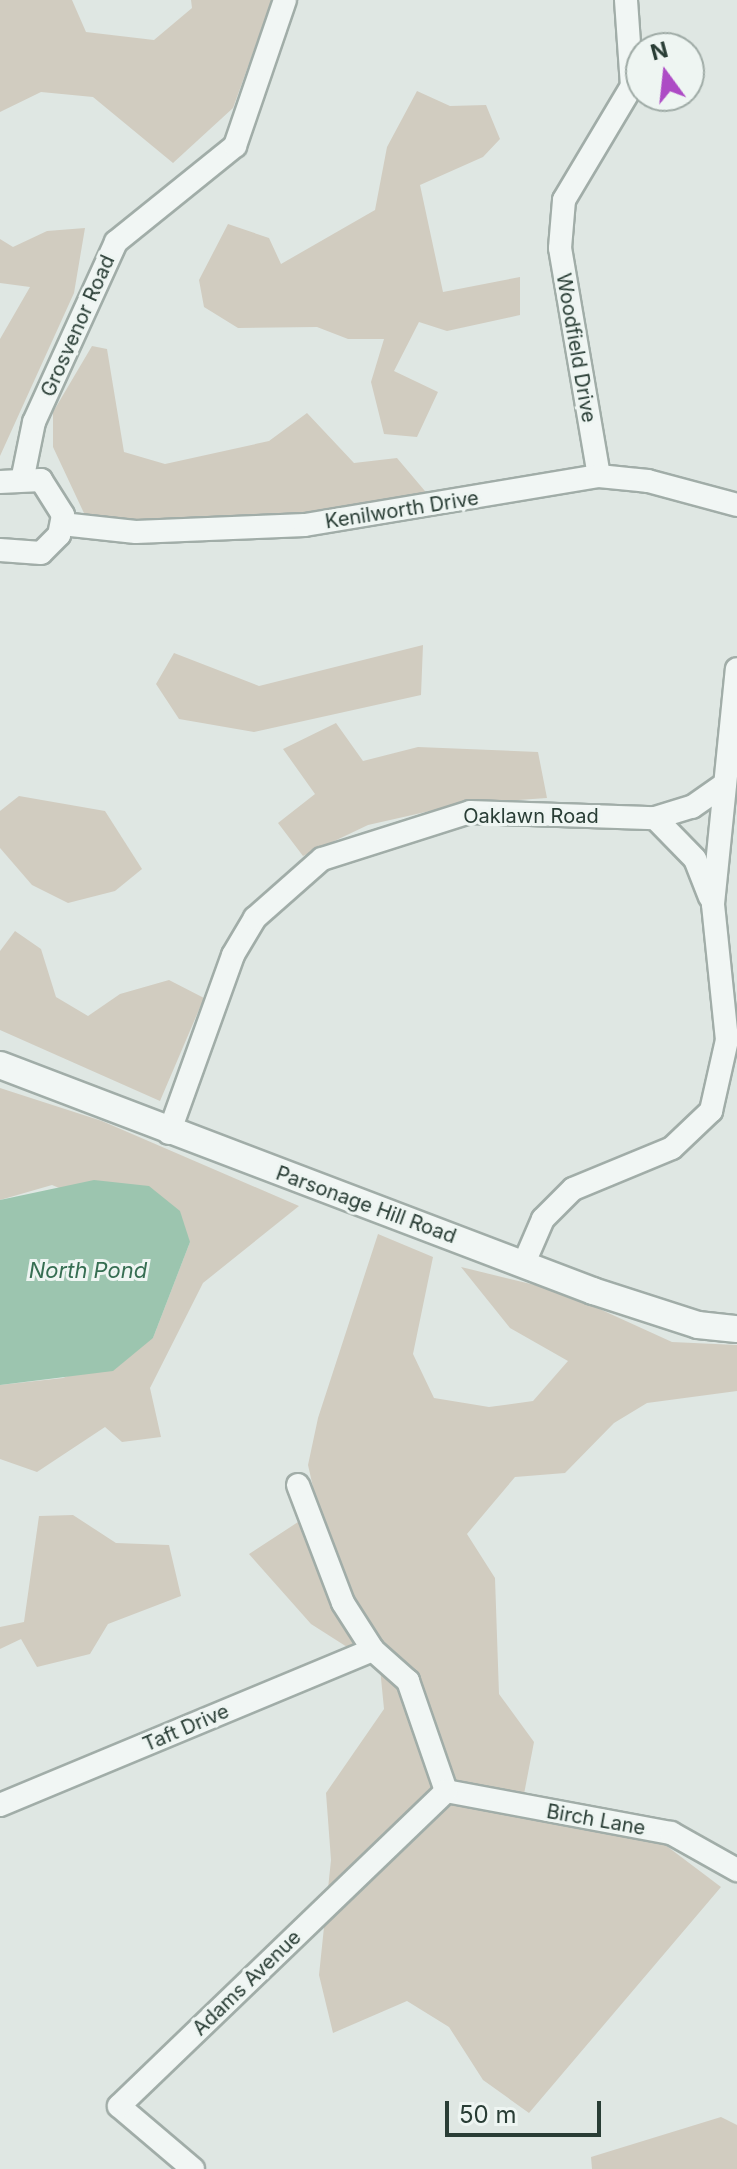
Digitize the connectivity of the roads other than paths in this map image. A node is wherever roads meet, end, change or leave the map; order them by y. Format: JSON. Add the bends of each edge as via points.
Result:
{"nodes":[{"id":1,"x":285,"y":0,"type":"edge"},
{"id":2,"x":626,"y":0,"type":"edge"},
{"id":3,"x":23,"y":476,"type":"junction"},
{"id":4,"x":599,"y":476,"type":"junction"},
{"id":5,"x":0,"y":482,"type":"edge"},
{"id":6,"x":737,"y":505,"type":"edge"},
{"id":7,"x":62,"y":524,"type":"junction"},
{"id":8,"x":1,"y":555,"type":"edge"},
{"id":9,"x":737,"y":669,"type":"edge"},
{"id":10,"x":725,"y":784,"type":"junction"},
{"id":11,"x":655,"y":818,"type":"junction"},
{"id":12,"x":713,"y":904,"type":"junction"},
{"id":13,"x":0,"y":1065,"type":"edge"},
{"id":14,"x":169,"y":1133,"type":"junction"},
{"id":15,"x":524,"y":1263,"type":"junction"},
{"id":16,"x":737,"y":1329,"type":"edge"},
{"id":17,"x":298,"y":1485,"type":"dead end"},
{"id":18,"x":373,"y":1650,"type":"junction"},
{"id":19,"x":446,"y":1791,"type":"junction"},
{"id":20,"x":0,"y":1805,"type":"edge"},
{"id":21,"x":737,"y":1870,"type":"edge"},
{"id":22,"x":193,"y":2169,"type":"edge"}],
"edges":[{"from":1,"to":3,"type":"street","name":"Grosvenor Road","via":[[235,146],[116,242],[34,422]]},
{"from":2,"to":4,"type":"street","name":"Woodfield Drive","via":[[632,86],[564,200],[560,248]]},
{"from":3,"to":5,"type":"street"},
{"from":3,"to":7,"type":"street","via":[[54,491]]},
{"from":4,"to":6,"type":"street","name":"Kenilworth Drive","via":[[648,481]]},
{"from":4,"to":7,"type":"street","name":"Kenilworth Drive","via":[[305,525],[136,532]]},
{"from":7,"to":8,"type":"street","via":[[41,553]]},
{"from":9,"to":10,"type":"street"},
{"from":10,"to":11,"type":"street","name":"Oaklawn Road","via":[[692,807]]},
{"from":10,"to":12,"type":"street"},
{"from":11,"to":12,"type":"street","via":[[695,859]]},
{"from":11,"to":14,"type":"street","name":"Oaklawn Road","via":[[470,812],[322,859],[255,918],[233,955]]},
{"from":12,"to":15,"type":"street","via":[[727,1040],[711,1111],[672,1148],[573,1189],[543,1219]]},
{"from":13,"to":14,"type":"street","name":"Parsonage Hill Road"},
{"from":14,"to":15,"type":"street","name":"Parsonage Hill Road"},
{"from":15,"to":16,"type":"street","name":"Parsonage Hill Road","via":[[698,1325]]},
{"from":17,"to":18,"type":"street","via":[[343,1603]]},
{"from":18,"to":19,"type":"street","via":[[408,1681]]},
{"from":18,"to":20,"type":"street","name":"Taft Drive"},
{"from":19,"to":21,"type":"street","name":"Birch Lane","via":[[671,1833]]},
{"from":19,"to":22,"type":"street","name":"Adams Avenue","via":[[119,2106]]}]}
